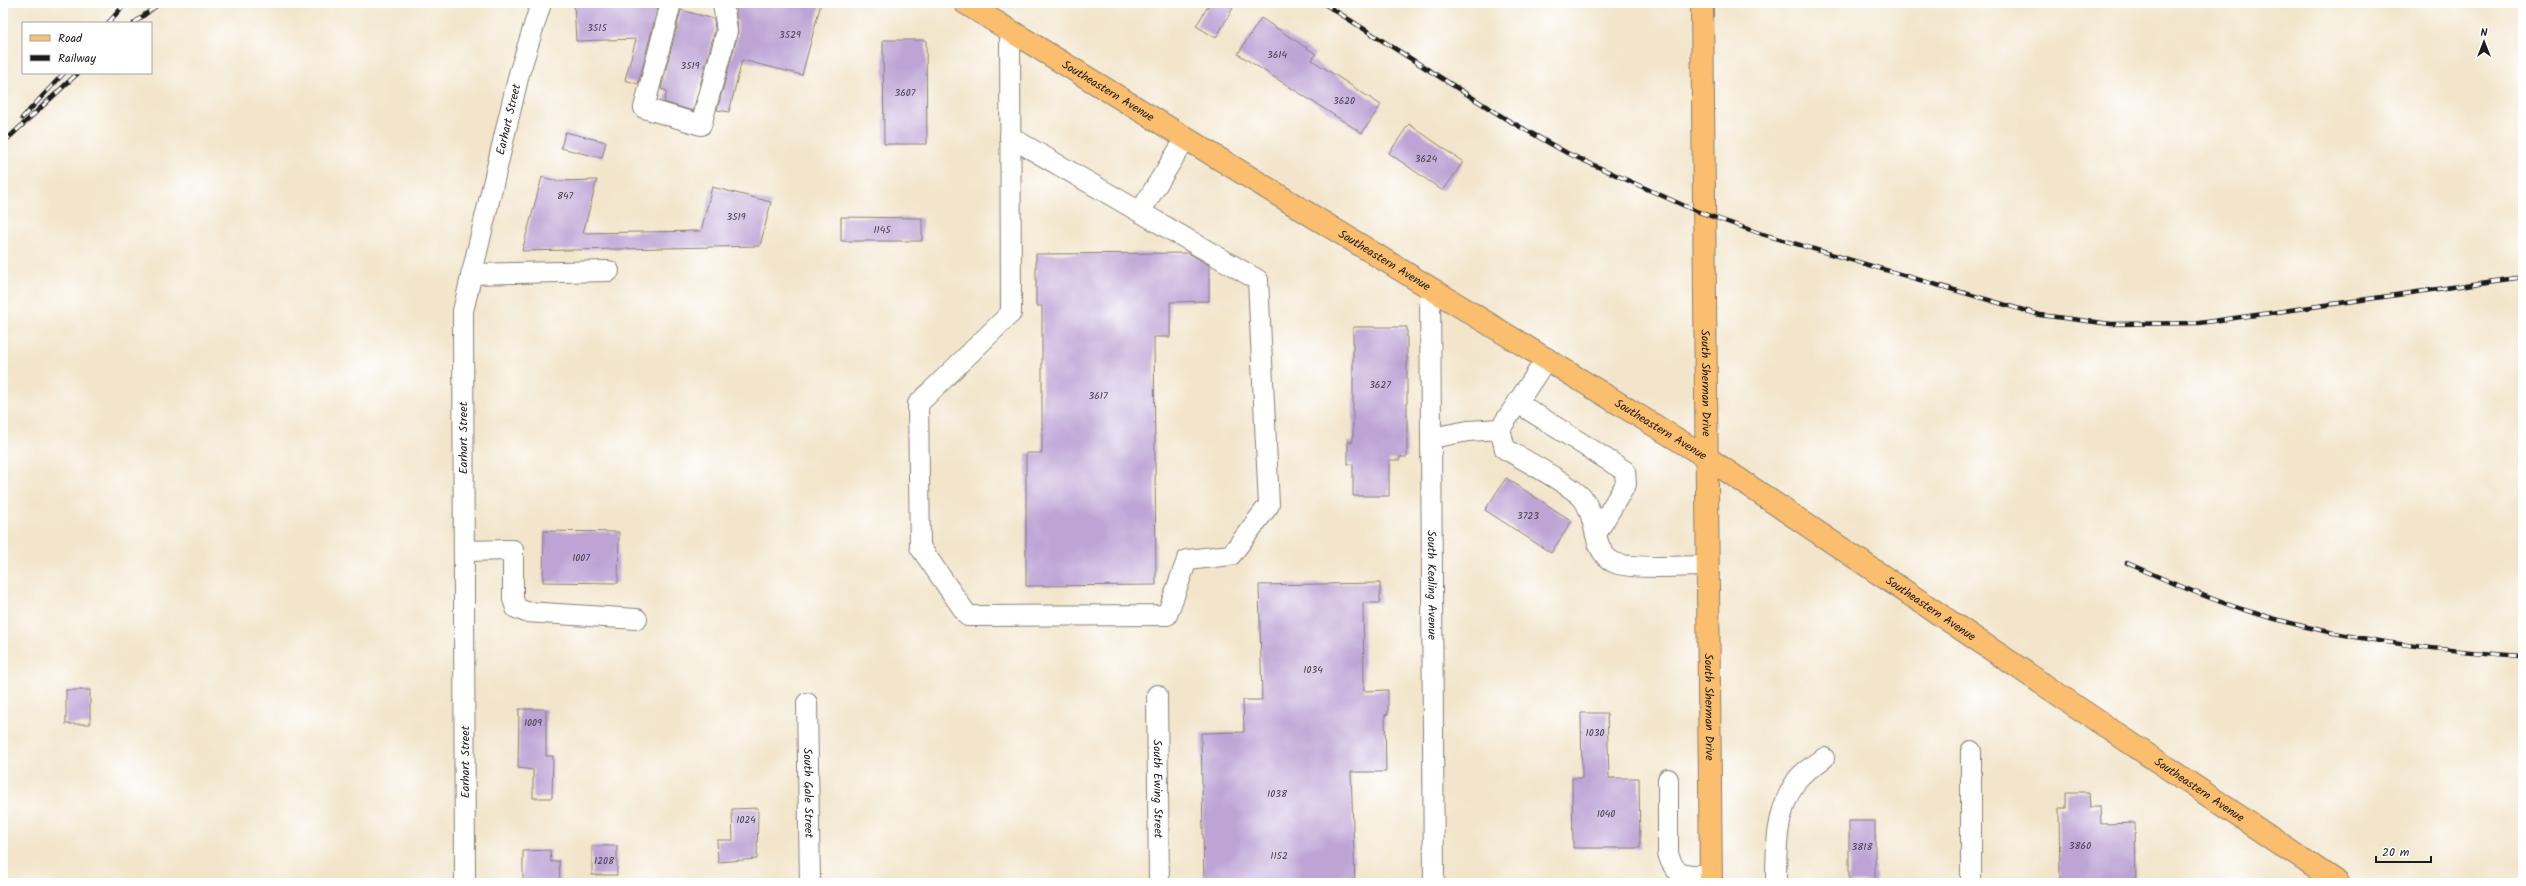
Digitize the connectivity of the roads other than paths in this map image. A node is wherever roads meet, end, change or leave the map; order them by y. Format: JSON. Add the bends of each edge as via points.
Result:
{"nodes":[{"id":1,"x":541,"y":3,"type":"edge"},
{"id":2,"x":671,"y":3,"type":"edge"},
{"id":3,"x":723,"y":3,"type":"edge"},
{"id":4,"x":965,"y":3,"type":"edge"},
{"id":5,"x":1702,"y":3,"type":"edge"},
{"id":6,"x":1010,"y":31,"type":"junction"},
{"id":7,"x":1010,"y":137,"type":"junction"},
{"id":8,"x":1186,"y":138,"type":"junction"},
{"id":9,"x":1140,"y":212,"type":"junction"},
{"id":10,"x":609,"y":271,"type":"dead end"},
{"id":11,"x":471,"y":274,"type":"junction"},
{"id":12,"x":1430,"y":286,"type":"junction"},
{"id":13,"x":1547,"y":358,"type":"junction"},
{"id":14,"x":1518,"y":403,"type":"junction"},
{"id":15,"x":1500,"y":429,"type":"junction"},
{"id":16,"x":1431,"y":438,"type":"junction"},
{"id":17,"x":1706,"y":457,"type":"junction"},
{"id":18,"x":1596,"y":534,"type":"junction"},
{"id":19,"x":464,"y":551,"type":"junction"},
{"id":20,"x":1707,"y":566,"type":"junction"},
{"id":21,"x":637,"y":619,"type":"dead end"},
{"id":22,"x":1157,"y":695,"type":"dead end"},
{"id":23,"x":807,"y":703,"type":"dead end"},
{"id":24,"x":1972,"y":751,"type":"dead end"},
{"id":25,"x":1824,"y":758,"type":"dead end"},
{"id":26,"x":1668,"y":779,"type":"dead end"},
{"id":27,"x":1711,"y":879,"type":"edge"},
{"id":28,"x":466,"y":883,"type":"edge"},
{"id":29,"x":810,"y":883,"type":"edge"},
{"id":30,"x":1159,"y":883,"type":"edge"},
{"id":31,"x":1434,"y":883,"type":"edge"},
{"id":32,"x":1776,"y":883,"type":"edge"},
{"id":33,"x":1971,"y":883,"type":"edge"},
{"id":34,"x":2338,"y":883,"type":"edge"}],
"edges":[{"from":1,"to":11,"type":"street","name":"Earhart Street","via":[[519,74]]},
{"from":2,"to":3,"type":"street","via":[[644,108],[701,125],[727,31]]},
{"from":4,"to":6,"type":"main road","name":"Southeastern Avenue"},
{"from":5,"to":17,"type":"main road","name":"South Sherman Drive"},
{"from":6,"to":7,"type":"street"},
{"from":6,"to":8,"type":"main road","name":"Southeastern Avenue"},
{"from":7,"to":9,"type":"street"},
{"from":7,"to":9,"type":"street","via":[[1011,313],[918,404],[920,547],[968,616],[1167,615],[1187,560],[1231,555],[1269,505],[1258,280]]},
{"from":8,"to":9,"type":"street"},
{"from":8,"to":12,"type":"main road","name":"Southeastern Avenue"},
{"from":10,"to":11,"type":"street"},
{"from":11,"to":19,"type":"street","name":"Earhart Street","via":[[463,311]]},
{"from":12,"to":13,"type":"main road","name":"Southeastern Avenue"},
{"from":12,"to":16,"type":"street","name":"South Kealing Avenue"},
{"from":13,"to":14,"type":"street"},
{"from":13,"to":17,"type":"main road","name":"Southeastern Avenue"},
{"from":14,"to":15,"type":"street"},
{"from":14,"to":18,"type":"street","via":[[1625,471],[1626,484]]},
{"from":15,"to":16,"type":"street","via":[[1468,431]]},
{"from":15,"to":18,"type":"street","via":[[1505,449],[1534,464],[1584,499],[1593,517]]},
{"from":16,"to":31,"type":"street","name":"South Kealing Avenue"},
{"from":17,"to":20,"type":"main road","name":"South Sherman Drive"},
{"from":17,"to":34,"type":"main road","name":"Southeastern Avenue"},
{"from":18,"to":20,"type":"street","via":[[1602,550],[1613,562],[1626,565]]},
{"from":19,"to":21,"type":"street","via":[[513,550],[513,599],[516,608],[526,612]]},
{"from":19,"to":28,"type":"street","name":"Earhart Street"},
{"from":20,"to":27,"type":"main road","name":"South Sherman Drive"},
{"from":22,"to":30,"type":"street","name":"South Ewing Street"},
{"from":23,"to":29,"type":"street","name":"South Gale Street"},
{"from":24,"to":33,"type":"street"},
{"from":25,"to":32,"type":"street","via":[[1798,778],[1783,807],[1776,847]]},
{"from":26,"to":27,"type":"street","via":[[1670,864],[1678,872],[1688,876]]}]}
